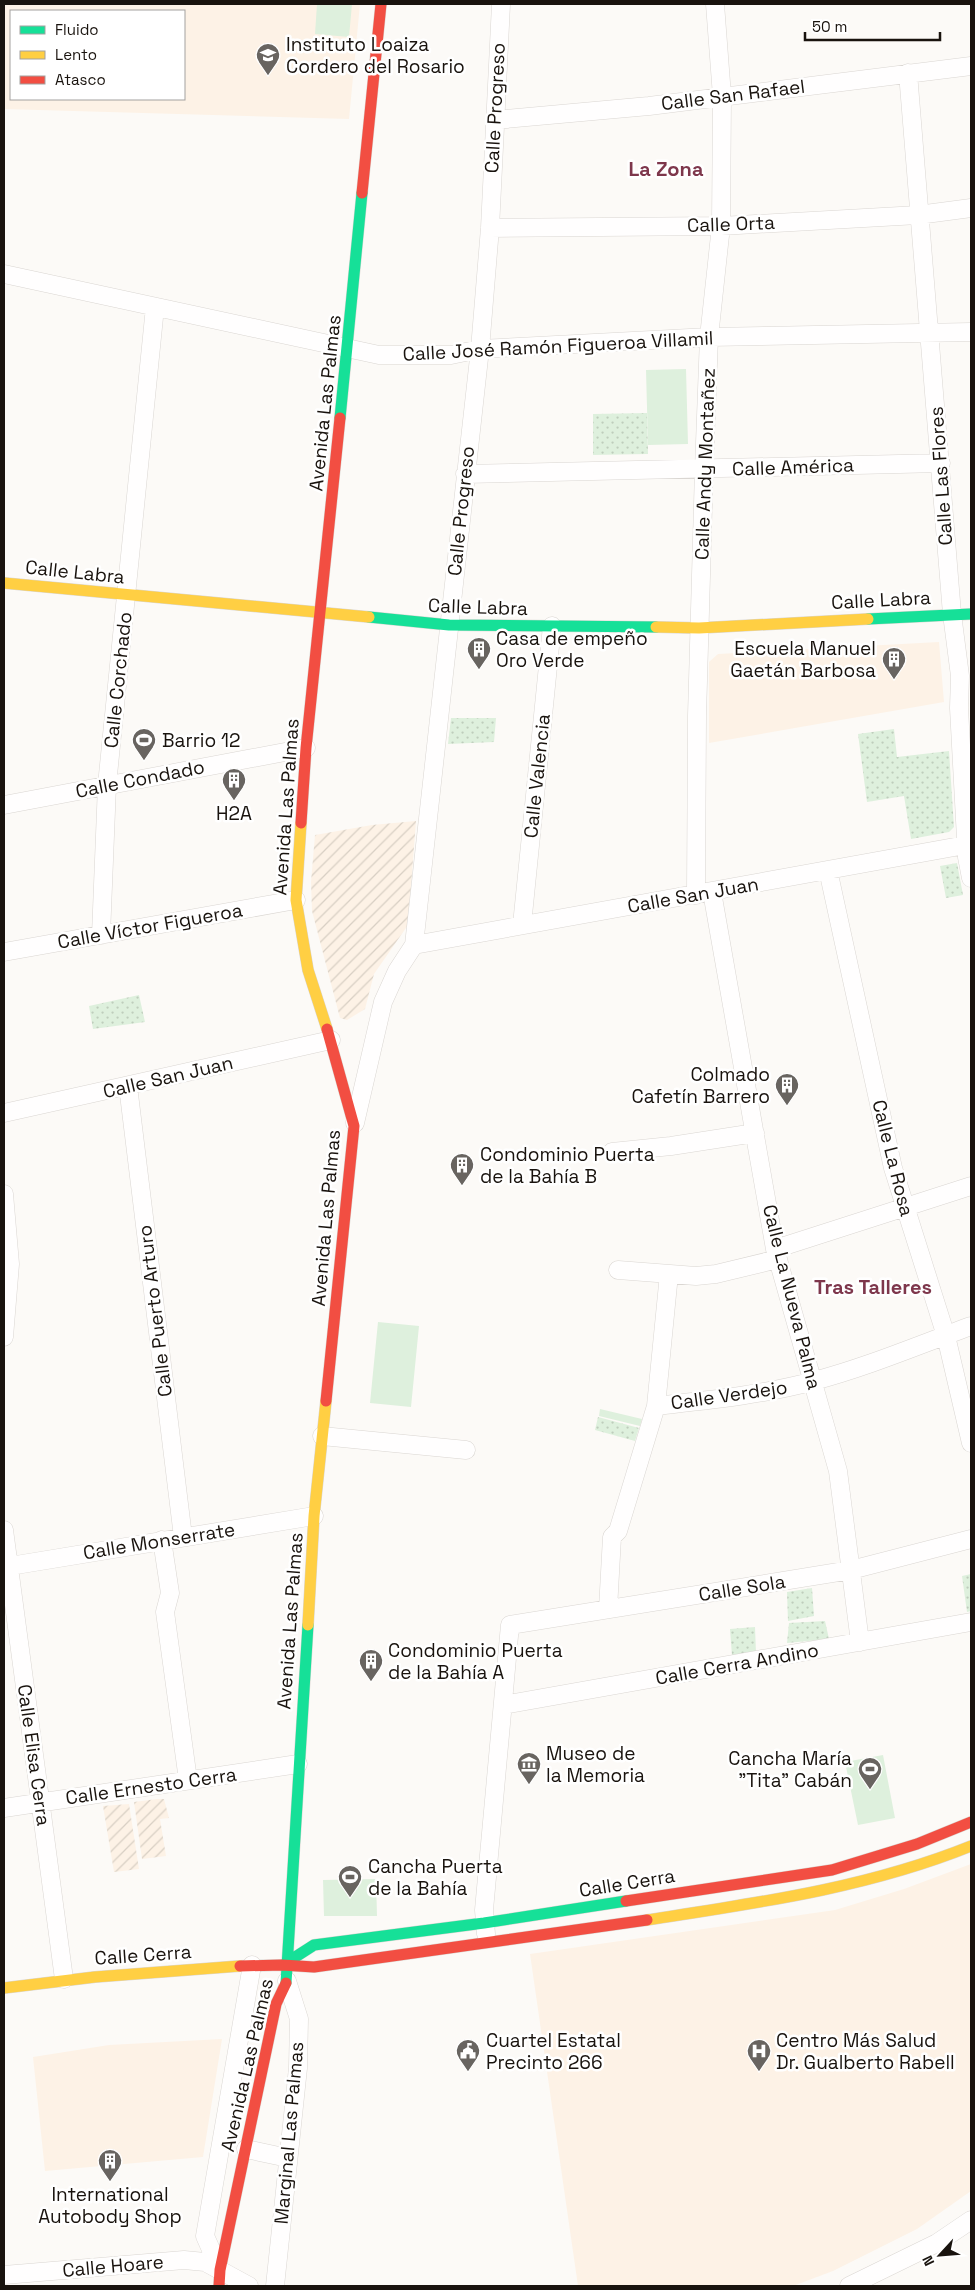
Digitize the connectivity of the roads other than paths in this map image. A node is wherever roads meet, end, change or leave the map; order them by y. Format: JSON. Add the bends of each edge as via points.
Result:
{"nodes":[{"id":1,"x":381,"y":4,"type":"edge"},
{"id":2,"x":501,"y":4,"type":"edge"},
{"id":3,"x":715,"y":4,"type":"edge"},
{"id":4,"x":971,"y":66,"type":"edge"},
{"id":5,"x":908,"y":74,"type":"junction"},
{"id":6,"x":722,"y":96,"type":"junction"},
{"id":7,"x":495,"y":120,"type":"junction"},
{"id":8,"x":971,"y":208,"type":"edge"},
{"id":9,"x":918,"y":215,"type":"junction"},
{"id":10,"x":721,"y":226,"type":"junction"},
{"id":11,"x":490,"y":228,"type":"junction"},
{"id":12,"x":4,"y":274,"type":"edge"},
{"id":13,"x":155,"y":307,"type":"junction"},
{"id":14,"x":971,"y":332,"type":"edge"},
{"id":15,"x":930,"y":334,"type":"junction"},
{"id":16,"x":709,"y":337,"type":"junction"},
{"id":17,"x":480,"y":349,"type":"junction"},
{"id":18,"x":348,"y":350,"type":"junction"},
{"id":19,"x":941,"y":463,"type":"junction"},
{"id":20,"x":704,"y":470,"type":"junction"},
{"id":21,"x":465,"y":474,"type":"junction"},
{"id":22,"x":4,"y":583,"type":"edge"},
{"id":23,"x":126,"y":595,"type":"junction"},
{"id":24,"x":971,"y":613,"type":"edge"},
{"id":25,"x":321,"y":614,"type":"junction"},
{"id":26,"x":952,"y":614,"type":"junction"},
{"id":27,"x":448,"y":625,"type":"junction"},
{"id":28,"x":552,"y":626,"type":"junction"},
{"id":29,"x":699,"y":628,"type":"junction"},
{"id":30,"x":965,"y":707,"type":"edge"},
{"id":31,"x":306,"y":748,"type":"junction"},
{"id":32,"x":107,"y":785,"type":"junction"},
{"id":33,"x":4,"y":805,"type":"edge"},
{"id":34,"x":970,"y":844,"type":"edge"},
{"id":35,"x":828,"y":870,"type":"junction"},
{"id":36,"x":971,"y":878,"type":"edge"},
{"id":37,"x":704,"y":893,"type":"junction"},
{"id":38,"x":296,"y":900,"type":"junction"},
{"id":39,"x":522,"y":925,"type":"junction"},
{"id":40,"x":101,"y":935,"type":"junction"},
{"id":41,"x":414,"y":945,"type":"junction"},
{"id":42,"x":4,"y":952,"type":"edge"},
{"id":43,"x":331,"y":1040,"type":"junction"},
{"id":44,"x":128,"y":1086,"type":"junction"},
{"id":45,"x":4,"y":1113,"type":"edge"},
{"id":46,"x":354,"y":1126,"type":"junction"},
{"id":47,"x":755,"y":1133,"type":"junction"},
{"id":48,"x":612,"y":1152,"type":"dead end"},
{"id":49,"x":971,"y":1186,"type":"edge"},
{"id":50,"x":4,"y":1194,"type":"edge"},
{"id":51,"x":904,"y":1208,"type":"junction"},
{"id":52,"x":777,"y":1254,"type":"junction"},
{"id":53,"x":618,"y":1270,"type":"dead end"},
{"id":54,"x":669,"y":1274,"type":"junction"},
{"id":55,"x":971,"y":1326,"type":"edge"},
{"id":56,"x":946,"y":1336,"type":"junction"},
{"id":57,"x":4,"y":1337,"type":"edge"},
{"id":58,"x":813,"y":1382,"type":"junction"},
{"id":59,"x":656,"y":1406,"type":"junction"},
{"id":60,"x":322,"y":1436,"type":"junction"},
{"id":61,"x":971,"y":1443,"type":"edge"},
{"id":62,"x":466,"y":1450,"type":"dead end"},
{"id":63,"x":314,"y":1516,"type":"junction"},
{"id":64,"x":4,"y":1530,"type":"edge"},
{"id":65,"x":183,"y":1537,"type":"junction"},
{"id":66,"x":971,"y":1539,"type":"edge"},
{"id":67,"x":162,"y":1540,"type":"junction"},
{"id":68,"x":6,"y":1567,"type":"edge"},
{"id":69,"x":851,"y":1570,"type":"junction"},
{"id":70,"x":608,"y":1609,"type":"junction"},
{"id":71,"x":971,"y":1622,"type":"edge"},
{"id":72,"x":860,"y":1642,"type":"junction"},
{"id":73,"x":503,"y":1705,"type":"junction"},
{"id":74,"x":298,"y":1764,"type":"junction"},
{"id":75,"x":188,"y":1780,"type":"junction"},
{"id":76,"x":40,"y":1802,"type":"junction"},
{"id":77,"x":4,"y":1808,"type":"edge"},
{"id":78,"x":971,"y":1822,"type":"edge"},
{"id":79,"x":971,"y":1846,"type":"edge"},
{"id":80,"x":484,"y":1923,"type":"junction"},
{"id":81,"x":488,"y":1943,"type":"junction"},
{"id":82,"x":286,"y":1963,"type":"junction"},
{"id":83,"x":252,"y":1965,"type":"junction"},
{"id":84,"x":64,"y":1979,"type":"junction"},
{"id":85,"x":287,"y":1981,"type":"junction"},
{"id":86,"x":4,"y":1988,"type":"edge"},
{"id":87,"x":246,"y":2149,"type":"junction"},
{"id":88,"x":288,"y":2158,"type":"junction"},
{"id":89,"x":971,"y":2220,"type":"edge"},
{"id":90,"x":4,"y":2275,"type":"edge"},
{"id":91,"x":219,"y":2278,"type":"edge"},
{"id":92,"x":250,"y":2286,"type":"edge"},
{"id":93,"x":275,"y":2286,"type":"edge"},
{"id":94,"x":849,"y":2286,"type":"edge"}],
"edges":[{"from":1,"to":18,"type":"street","name":"Avenida Las Palmas"},
{"from":2,"to":7,"type":"street","name":"Calle Progreso"},
{"from":3,"to":6,"type":"street","name":"Calle Andy Montañez"},
{"from":4,"to":5,"type":"street","name":"Calle San Rafael"},
{"from":5,"to":6,"type":"street","name":"Calle San Rafael"},
{"from":5,"to":9,"type":"street","name":"Calle Las Flores"},
{"from":6,"to":7,"type":"street","name":"Calle San Rafael"},
{"from":6,"to":10,"type":"street","name":"Calle Andy Montañez"},
{"from":7,"to":11,"type":"street","name":"Calle Progreso"},
{"from":8,"to":9,"type":"street","name":"Calle Orta"},
{"from":9,"to":10,"type":"street","name":"Calle Orta"},
{"from":9,"to":15,"type":"street","name":"Calle Las Flores"},
{"from":10,"to":11,"type":"street","name":"Calle Orta"},
{"from":10,"to":16,"type":"street","name":"Calle Andy Montañez"},
{"from":11,"to":17,"type":"street","name":"Calle Progreso"},
{"from":12,"to":13,"type":"street","name":"Calle José Ramón Figueroa Villamil"},
{"from":13,"to":18,"type":"street","name":"Calle José Ramón Figueroa Villamil"},
{"from":13,"to":23,"type":"street","name":"Calle Corchado"},
{"from":14,"to":15,"type":"street","name":"Calle José Ramón Figueroa Villamil"},
{"from":15,"to":16,"type":"street","name":"Calle José Ramón Figueroa Villamil"},
{"from":15,"to":19,"type":"street","name":"Calle Las Flores"},
{"from":16,"to":17,"type":"street","name":"Calle José Ramón Figueroa Villamil"},
{"from":16,"to":20,"type":"street","name":"Calle Andy Montañez"},
{"from":17,"to":18,"type":"street","name":"Calle José Ramón Figueroa Villamil","via":[[451,355],[379,355]]},
{"from":17,"to":21,"type":"street","name":"Calle Progreso"},
{"from":18,"to":25,"type":"street","name":"Avenida Las Palmas"},
{"from":19,"to":20,"type":"street","name":"Calle América"},
{"from":19,"to":26,"type":"street","name":"Calle Las Flores"},
{"from":20,"to":21,"type":"street","name":"Calle América"},
{"from":20,"to":29,"type":"street","name":"Calle Andy Montañez"},
{"from":21,"to":27,"type":"street","name":"Calle Progreso"},
{"from":22,"to":23,"type":"street","name":"Calle Labra"},
{"from":23,"to":25,"type":"street","name":"Calle Labra"},
{"from":23,"to":32,"type":"street","name":"Calle Corchado"},
{"from":24,"to":26,"type":"street","name":"Calle Labra"},
{"from":25,"to":27,"type":"street","name":"Calle Labra"},
{"from":25,"to":31,"type":"street","name":"Avenida Las Palmas"},
{"from":26,"to":29,"type":"street","name":"Calle Labra"},
{"from":26,"to":30,"type":"street","name":"Calle Las Flores"},
{"from":27,"to":28,"type":"street","name":"Calle Labra"},
{"from":27,"to":41,"type":"street","name":"Calle Progreso"},
{"from":28,"to":29,"type":"street","name":"Calle Labra"},
{"from":28,"to":39,"type":"street","name":"Calle Valencia"},
{"from":29,"to":37,"type":"street","name":"Calle Andy Montañez"},
{"from":30,"to":34,"type":"street","name":"Calle Las Flores"},
{"from":31,"to":32,"type":"street","name":"Calle Condado"},
{"from":31,"to":38,"type":"street","name":"Avenida Las Palmas"},
{"from":32,"to":33,"type":"street","name":"Calle Condado"},
{"from":32,"to":40,"type":"street","name":"Calle Corchado"},
{"from":34,"to":35,"type":"street","name":"Calle San Juan"},
{"from":34,"to":36,"type":"street","name":"Calle Las Flores","via":[[967,857]]},
{"from":35,"to":37,"type":"street","name":"Calle San Juan"},
{"from":35,"to":51,"type":"street","name":"Calle La Rosa"},
{"from":37,"to":39,"type":"street","name":"Calle San Juan"},
{"from":37,"to":47,"type":"street","name":"Calle La Nueva Palma"},
{"from":38,"to":40,"type":"street","name":"Calle Víctor Figueroa"},
{"from":38,"to":43,"type":"street","name":"Avenida Las Palmas","via":[[308,970]]},
{"from":39,"to":41,"type":"street","name":"Calle San Juan"},
{"from":40,"to":42,"type":"street","name":"Calle Víctor Figueroa"},
{"from":41,"to":46,"type":"street","name":"Calle Progreso","via":[[397,971],[383,1002]]},
{"from":43,"to":44,"type":"street","name":"Calle San Juan"},
{"from":43,"to":46,"type":"street","name":"Avenida Las Palmas"},
{"from":44,"to":45,"type":"street","name":"Calle San Juan"},
{"from":44,"to":65,"type":"street","name":"Calle Puerto Arturo"},
{"from":46,"to":60,"type":"street","name":"Avenida Las Palmas"},
{"from":47,"to":48,"type":"street"},
{"from":47,"to":52,"type":"street","name":"Calle La Nueva Palma"},
{"from":49,"to":51,"type":"street"},
{"from":50,"to":57,"type":"street","via":[[10,1264]]},
{"from":51,"to":52,"type":"street"},
{"from":51,"to":56,"type":"street","name":"Calle La Rosa"},
{"from":52,"to":54,"type":"street","via":[[716,1274]]},
{"from":52,"to":58,"type":"street","name":"Calle La Nueva Palma"},
{"from":53,"to":54,"type":"street"},
{"from":54,"to":59,"type":"street"},
{"from":55,"to":56,"type":"street","name":"Calle Verdejo"},
{"from":56,"to":58,"type":"street","name":"Calle Verdejo"},
{"from":56,"to":61,"type":"street","name":"Calle La Rosa"},
{"from":58,"to":59,"type":"street","name":"Calle Verdejo","via":[[742,1396]]},
{"from":58,"to":69,"type":"street","name":"Calle La Nueva Palma","via":[[838,1471]]},
{"from":59,"to":70,"type":"street","via":[[618,1531],[612,1537]]},
{"from":60,"to":62,"type":"street"},
{"from":60,"to":63,"type":"street","name":"Avenida Las Palmas"},
{"from":63,"to":65,"type":"street","name":"Calle Monserrate"},
{"from":63,"to":74,"type":"street","name":"Avenida Las Palmas"},
{"from":64,"to":68,"type":"street","name":"Calle Elisa Cerra"},
{"from":65,"to":67,"type":"street","name":"Calle Monserrate"},
{"from":66,"to":69,"type":"street","name":"Calle Sola"},
{"from":67,"to":68,"type":"street","name":"Calle Monserrate"},
{"from":67,"to":75,"type":"street","via":[[170,1593],[165,1612]]},
{"from":68,"to":76,"type":"street","name":"Calle Elisa Cerra"},
{"from":69,"to":70,"type":"street","name":"Calle Sola"},
{"from":69,"to":72,"type":"street","name":"Calle La Nueva Palma"},
{"from":70,"to":73,"type":"street","name":"Calle Sola","via":[[510,1625]]},
{"from":71,"to":72,"type":"street","name":"Calle Cerra Andino"},
{"from":72,"to":73,"type":"street","name":"Calle Cerra Andino"},
{"from":73,"to":80,"type":"street"},
{"from":74,"to":75,"type":"street","name":"Calle Ernesto Cerra"},
{"from":74,"to":82,"type":"street","name":"Avenida Las Palmas"},
{"from":75,"to":76,"type":"street","name":"Calle Ernesto Cerra"},
{"from":76,"to":77,"type":"street","name":"Calle Ernesto Cerra"},
{"from":76,"to":84,"type":"street","name":"Calle Elisa Cerra"},
{"from":78,"to":80,"type":"street","name":"Calle Cerra","via":[[917,1844],[832,1870]]},
{"from":79,"to":81,"type":"street","name":"Calle Cerra","via":[[901,1873],[832,1891]]},
{"from":80,"to":81,"type":"street"},
{"from":80,"to":82,"type":"street","name":"Calle Cerra","via":[[314,1945]]},
{"from":81,"to":82,"type":"street","name":"Calle Cerra","via":[[314,1966]]},
{"from":82,"to":83,"type":"street","name":"Calle Cerra"},
{"from":82,"to":85,"type":"street","name":"Avenida Las Palmas"},
{"from":83,"to":84,"type":"street","name":"Calle Cerra"},
{"from":83,"to":91,"type":"street","via":[[205,2236]]},
{"from":84,"to":86,"type":"street","name":"Calle Cerra"},
{"from":85,"to":87,"type":"street","name":"Avenida Las Palmas","via":[[276,2004]]},
{"from":85,"to":88,"type":"street","name":"Marginal Las Palmas","via":[[299,2019],[298,2068]]},
{"from":87,"to":88,"type":"street"},
{"from":87,"to":91,"type":"street","name":"Avenida Las Palmas"},
{"from":88,"to":93,"type":"street","name":"Marginal Las Palmas"},
{"from":89,"to":94,"type":"street","via":[[937,2243]]},
{"from":90,"to":91,"type":"street","name":"Calle Hoare","via":[[184,2260],[205,2262]]},
{"from":91,"to":92,"type":"street","name":"Calle Hoare"}]}
